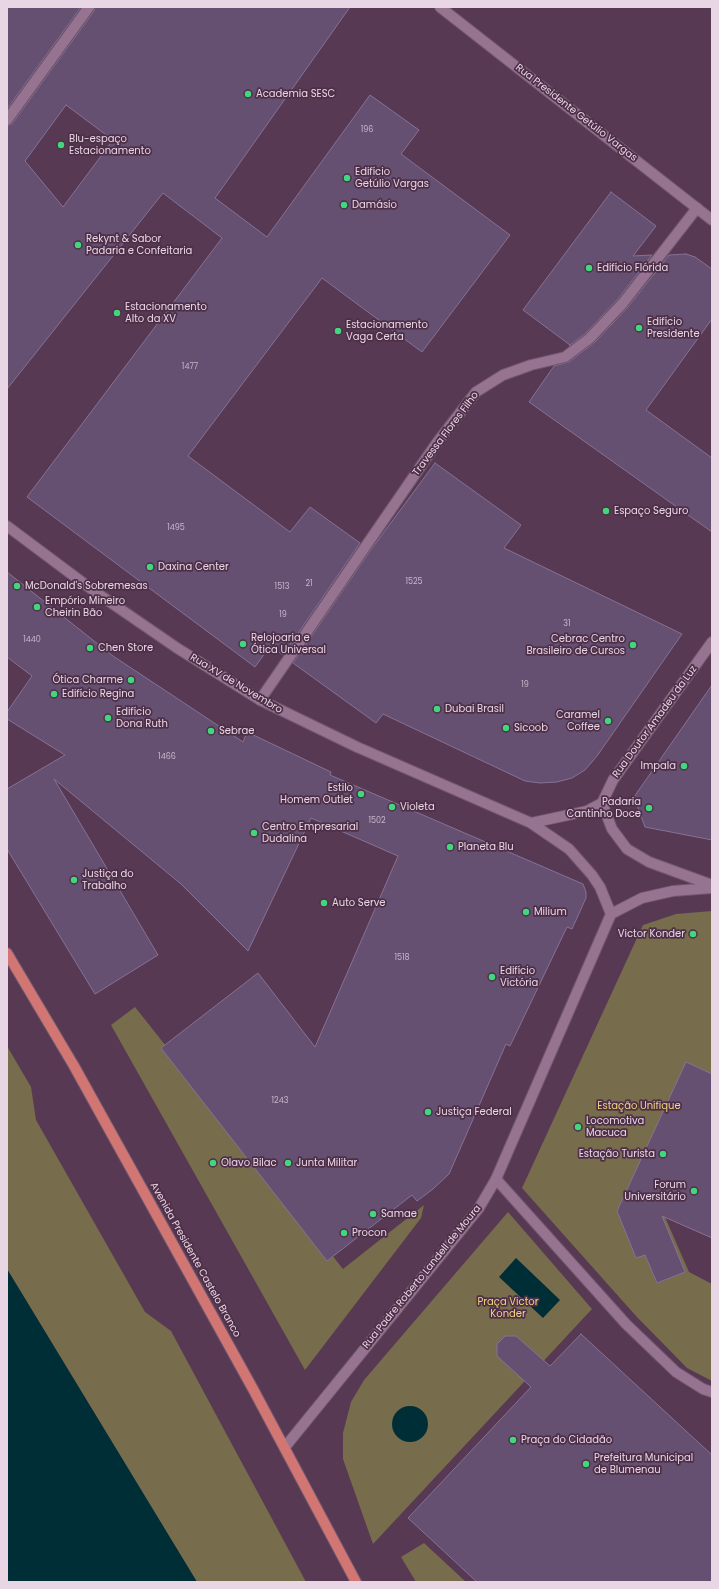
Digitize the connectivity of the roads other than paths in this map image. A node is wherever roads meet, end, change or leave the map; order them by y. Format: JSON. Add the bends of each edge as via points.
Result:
{"nodes":[{"id":1,"x":89,"y":7,"type":"edge"},
{"id":2,"x":440,"y":7,"type":"edge"},
{"id":3,"x":7,"y":120,"type":"edge"},
{"id":4,"x":697,"y":208,"type":"junction"},
{"id":5,"x":712,"y":220,"type":"edge"},
{"id":6,"x":7,"y":526,"type":"edge"},
{"id":7,"x":712,"y":642,"type":"edge"},
{"id":8,"x":260,"y":700,"type":"junction"},
{"id":9,"x":602,"y":803,"type":"junction"},
{"id":10,"x":531,"y":823,"type":"junction"},
{"id":11,"x":712,"y":886,"type":"edge"},
{"id":12,"x":611,"y":914,"type":"junction"},
{"id":13,"x":7,"y":952,"type":"edge"},
{"id":14,"x":496,"y":1179,"type":"junction"},
{"id":15,"x":712,"y":1392,"type":"edge"},
{"id":16,"x":285,"y":1447,"type":"junction"},
{"id":17,"x":356,"y":1582,"type":"edge"}],
"edges":[{"from":1,"to":3,"type":"street"},
{"from":2,"to":4,"type":"street","name":"Rua Presidente Getúlio Vargas"},
{"from":4,"to":5,"type":"street","name":"Rua Presidente Getúlio Vargas"},
{"from":4,"to":8,"type":"street","name":"Travessa Flores Filho","via":[[623,304],[590,338],[565,357],[503,374],[476,392],[436,444]]},
{"from":6,"to":8,"type":"street","name":"Rua XV de Novembro","via":[[94,591],[177,648]]},
{"from":7,"to":9,"type":"street","name":"Rua Doutor Amadeu da Luz","via":[[613,780]]},
{"from":8,"to":10,"type":"street","name":"Rua XV de Novembro","via":[[357,747]]},
{"from":9,"to":10,"type":"street","via":[[587,810]]},
{"from":9,"to":11,"type":"street","via":[[612,829],[627,849],[649,862]]},
{"from":10,"to":12,"type":"street","name":"Rua XV de Novembro","via":[[569,849],[592,875]]},
{"from":11,"to":12,"type":"street","via":[[642,898]]},
{"from":12,"to":14,"type":"street","name":"Rua Padre Roberto Landell de Moura"},
{"from":13,"to":16,"type":"main road","name":"Avenida Presidente Castelo Branco","via":[[85,1086]]},
{"from":14,"to":15,"type":"street","via":[[626,1324],[676,1372]]},
{"from":14,"to":16,"type":"street","name":"Rua Padre Roberto Landell de Moura","via":[[479,1208],[457,1236]]},
{"from":16,"to":17,"type":"main road","name":"Avenida Presidente Castelo Branco"}]}
